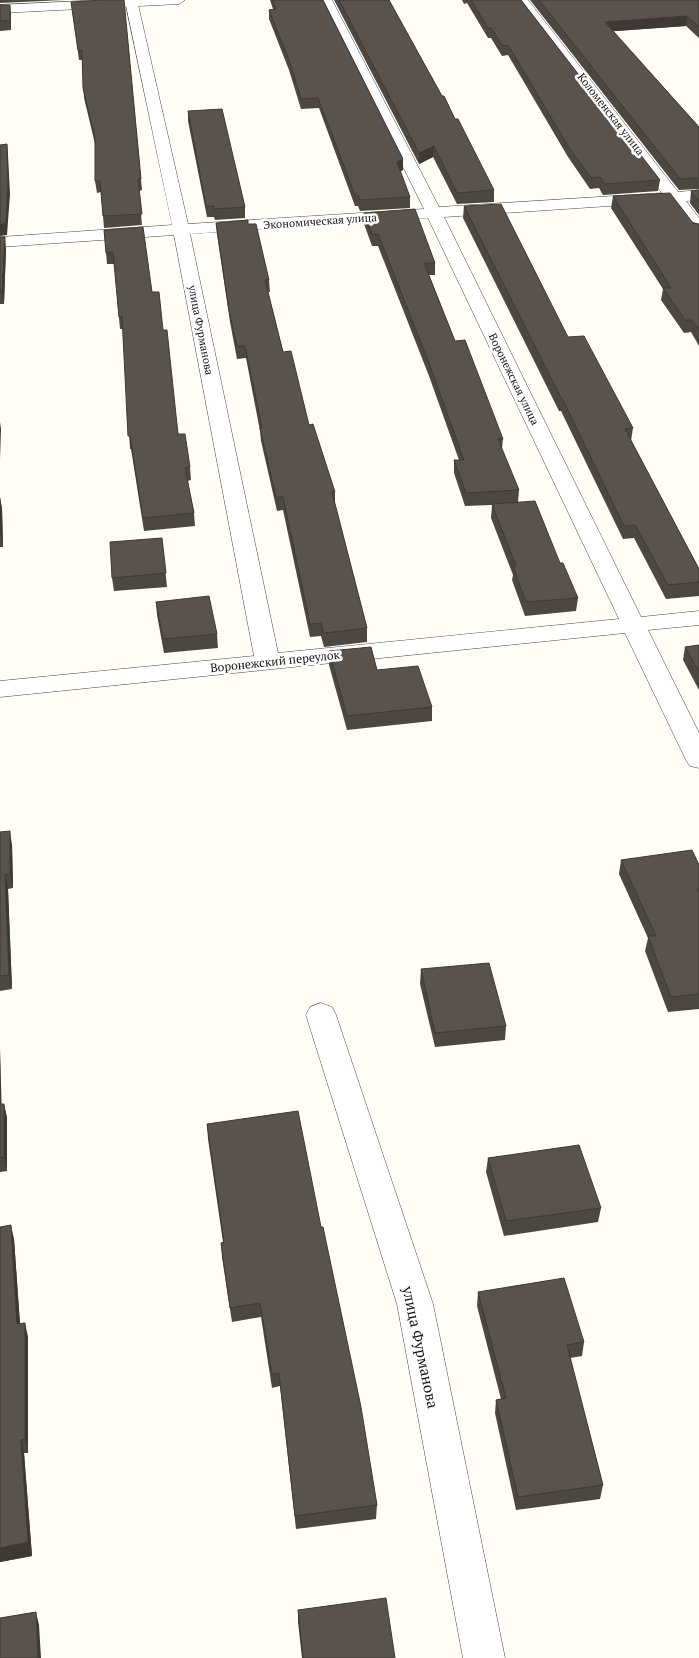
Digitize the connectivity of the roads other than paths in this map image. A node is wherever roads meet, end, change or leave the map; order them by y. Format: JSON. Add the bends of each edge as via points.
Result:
{"nodes":[{"id":1,"x":179,"y":0,"type":"edge"},
{"id":2,"x":326,"y":0,"type":"edge"},
{"id":3,"x":521,"y":0,"type":"edge"},
{"id":4,"x":132,"y":1,"type":"edge"},
{"id":5,"x":0,"y":9,"type":"edge"},
{"id":6,"x":699,"y":195,"type":"edge"},
{"id":7,"x":676,"y":197,"type":"junction"},
{"id":8,"x":434,"y":213,"type":"junction"},
{"id":9,"x":699,"y":229,"type":"edge"},
{"id":10,"x":181,"y":230,"type":"junction"},
{"id":11,"x":0,"y":242,"type":"edge"},
{"id":12,"x":699,"y":618,"type":"edge"},
{"id":13,"x":633,"y":625,"type":"junction"},
{"id":14,"x":266,"y":661,"type":"junction"},
{"id":15,"x":0,"y":689,"type":"edge"},
{"id":16,"x":699,"y":760,"type":"edge"},
{"id":17,"x":321,"y":1015,"type":"dead end"},
{"id":18,"x":484,"y":1658,"type":"edge"}],
"edges":[{"from":1,"to":4,"type":"street"},
{"from":2,"to":8,"type":"street","name":"Воронежская улица"},
{"from":3,"to":7,"type":"street","name":"Коломенская улица"},
{"from":4,"to":5,"type":"street"},
{"from":4,"to":10,"type":"street","name":"улица Фурманова"},
{"from":6,"to":7,"type":"street","name":"Экономическая улица"},
{"from":7,"to":8,"type":"street","name":"Экономическая улица"},
{"from":7,"to":9,"type":"street","name":"Коломенская улица"},
{"from":8,"to":10,"type":"street","name":"Экономическая улица"},
{"from":8,"to":13,"type":"street","name":"Воронежская улица"},
{"from":10,"to":11,"type":"street","name":"Экономическая улица"},
{"from":10,"to":14,"type":"street","name":"улица Фурманова"},
{"from":12,"to":13,"type":"street","name":"Воронежский переулок"},
{"from":13,"to":14,"type":"street","name":"Воронежский переулок"},
{"from":13,"to":16,"type":"street","name":"Воронежская улица"},
{"from":14,"to":15,"type":"street","name":"Воронежский переулок"},
{"from":17,"to":18,"type":"street","name":"улица Фурманова","via":[[415,1304]]}]}
